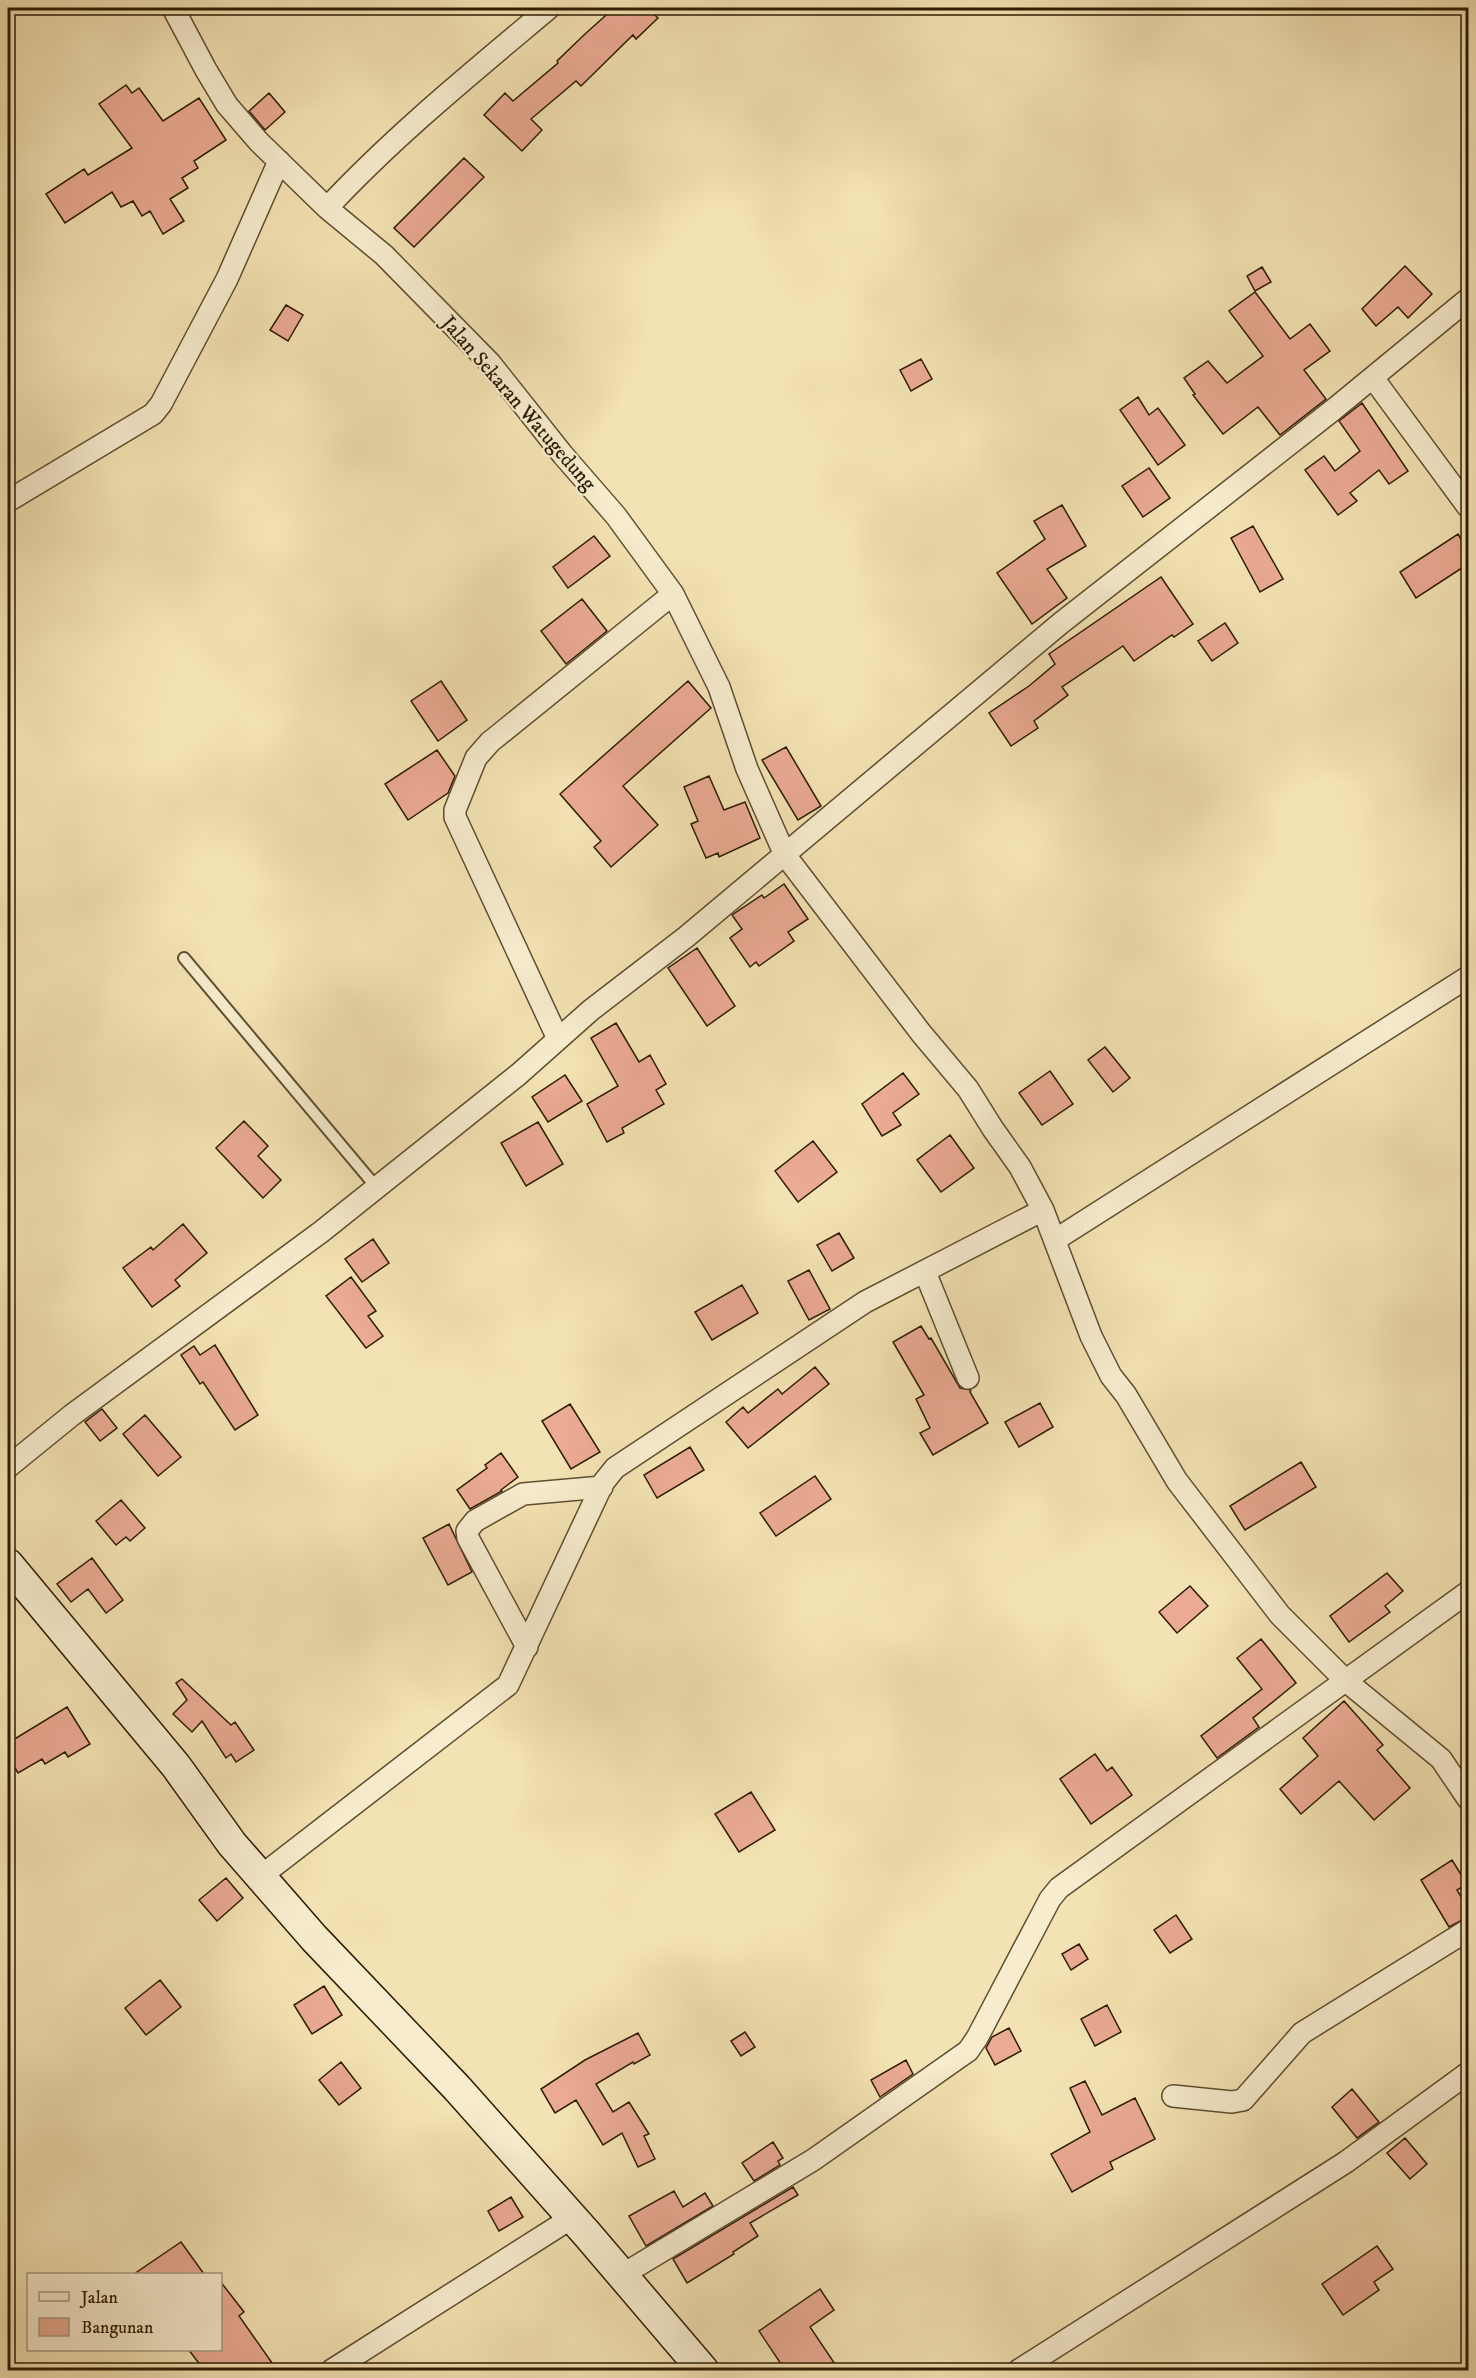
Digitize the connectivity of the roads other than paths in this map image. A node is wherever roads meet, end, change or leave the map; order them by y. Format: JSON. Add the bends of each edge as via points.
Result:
{"nodes":[{"id":1,"x":173,"y":8,"type":"edge"},
{"id":2,"x":549,"y":8,"type":"edge"},
{"id":3,"x":279,"y":161,"type":"junction"},
{"id":4,"x":327,"y":208,"type":"junction"},
{"id":5,"x":1468,"y":299,"type":"edge"},
{"id":6,"x":1373,"y":378,"type":"junction"},
{"id":7,"x":8,"y":501,"type":"edge"},
{"id":8,"x":1468,"y":507,"type":"edge"},
{"id":9,"x":673,"y":594,"type":"junction"},
{"id":10,"x":785,"y":855,"type":"junction"},
{"id":11,"x":184,"y":958,"type":"dead end"},
{"id":12,"x":1468,"y":977,"type":"edge"},
{"id":13,"x":558,"y":1039,"type":"junction"},
{"id":14,"x":377,"y":1188,"type":"junction"},
{"id":15,"x":1043,"y":1210,"type":"junction"},
{"id":16,"x":1055,"y":1240,"type":"junction"},
{"id":17,"x":924,"y":1272,"type":"junction"},
{"id":18,"x":968,"y":1378,"type":"dead end"},
{"id":19,"x":8,"y":1467,"type":"edge"},
{"id":20,"x":602,"y":1487,"type":"junction"},
{"id":21,"x":8,"y":1564,"type":"edge"},
{"id":22,"x":1468,"y":1592,"type":"edge"},
{"id":23,"x":527,"y":1647,"type":"junction"},
{"id":24,"x":1346,"y":1681,"type":"junction"},
{"id":25,"x":1468,"y":1799,"type":"edge"},
{"id":26,"x":261,"y":1876,"type":"junction"},
{"id":27,"x":1468,"y":1930,"type":"edge"},
{"id":28,"x":1468,"y":2073,"type":"edge"},
{"id":29,"x":1173,"y":2096,"type":"dead end"},
{"id":30,"x":573,"y":2217,"type":"junction"},
{"id":31,"x":622,"y":2275,"type":"junction"},
{"id":32,"x":332,"y":2370,"type":"edge"},
{"id":33,"x":703,"y":2370,"type":"edge"},
{"id":34,"x":1019,"y":2370,"type":"edge"}],
"edges":[{"from":1,"to":3,"type":"street","name":"Jalan Sekaran Watugedung","via":[[227,105]]},
{"from":2,"to":4,"type":"street","via":[[408,128]]},
{"from":3,"to":4,"type":"street","name":"Jalan Sekaran Watugedung"},
{"from":3,"to":7,"type":"street","via":[[227,279],[157,410]]},
{"from":4,"to":9,"type":"street","name":"Jalan Sekaran Watugedung","via":[[384,255],[490,363],[616,516]]},
{"from":5,"to":6,"type":"street"},
{"from":6,"to":8,"type":"street"},
{"from":6,"to":10,"type":"street","via":[[1061,623]]},
{"from":9,"to":10,"type":"street","name":"Jalan Sekaran Watugedung","via":[[720,687],[747,769]]},
{"from":9,"to":13,"type":"street","via":[[490,742],[476,758],[454,810]]},
{"from":10,"to":13,"type":"street"},
{"from":10,"to":15,"type":"street","name":"Jalan Sekaran Watugedung","via":[[968,1089],[1020,1167]]},
{"from":11,"to":14,"type":"lane"},
{"from":12,"to":16,"type":"street"},
{"from":13,"to":14,"type":"street"},
{"from":14,"to":19,"type":"street"},
{"from":15,"to":16,"type":"street","name":"Jalan Sekaran Watugedung"},
{"from":15,"to":17,"type":"street"},
{"from":16,"to":24,"type":"street","name":"Jalan Sekaran Watugedung","via":[[1110,1376],[1126,1395],[1177,1481],[1280,1615]]},
{"from":17,"to":18,"type":"street"},
{"from":17,"to":20,"type":"street","via":[[866,1302],[625,1461]]},
{"from":20,"to":23,"type":"street"},
{"from":20,"to":23,"type":"street","via":[[523,1494],[475,1521],[467,1531]]},
{"from":21,"to":26,"type":"street","via":[[176,1766],[232,1844]]},
{"from":22,"to":24,"type":"street"},
{"from":23,"to":26,"type":"street","via":[[508,1685]]},
{"from":24,"to":25,"type":"street","name":"Jalan Sekaran Watugedung","via":[[1441,1760]]},
{"from":24,"to":31,"type":"street","via":[[1059,1888],[968,2051],[813,2160]]},
{"from":26,"to":30,"type":"street"},
{"from":27,"to":29,"type":"street","via":[[1302,2033],[1243,2100]]},
{"from":28,"to":34,"type":"street","via":[[1346,2162]]},
{"from":30,"to":31,"type":"street"},
{"from":30,"to":32,"type":"street"},
{"from":31,"to":33,"type":"street"}]}
